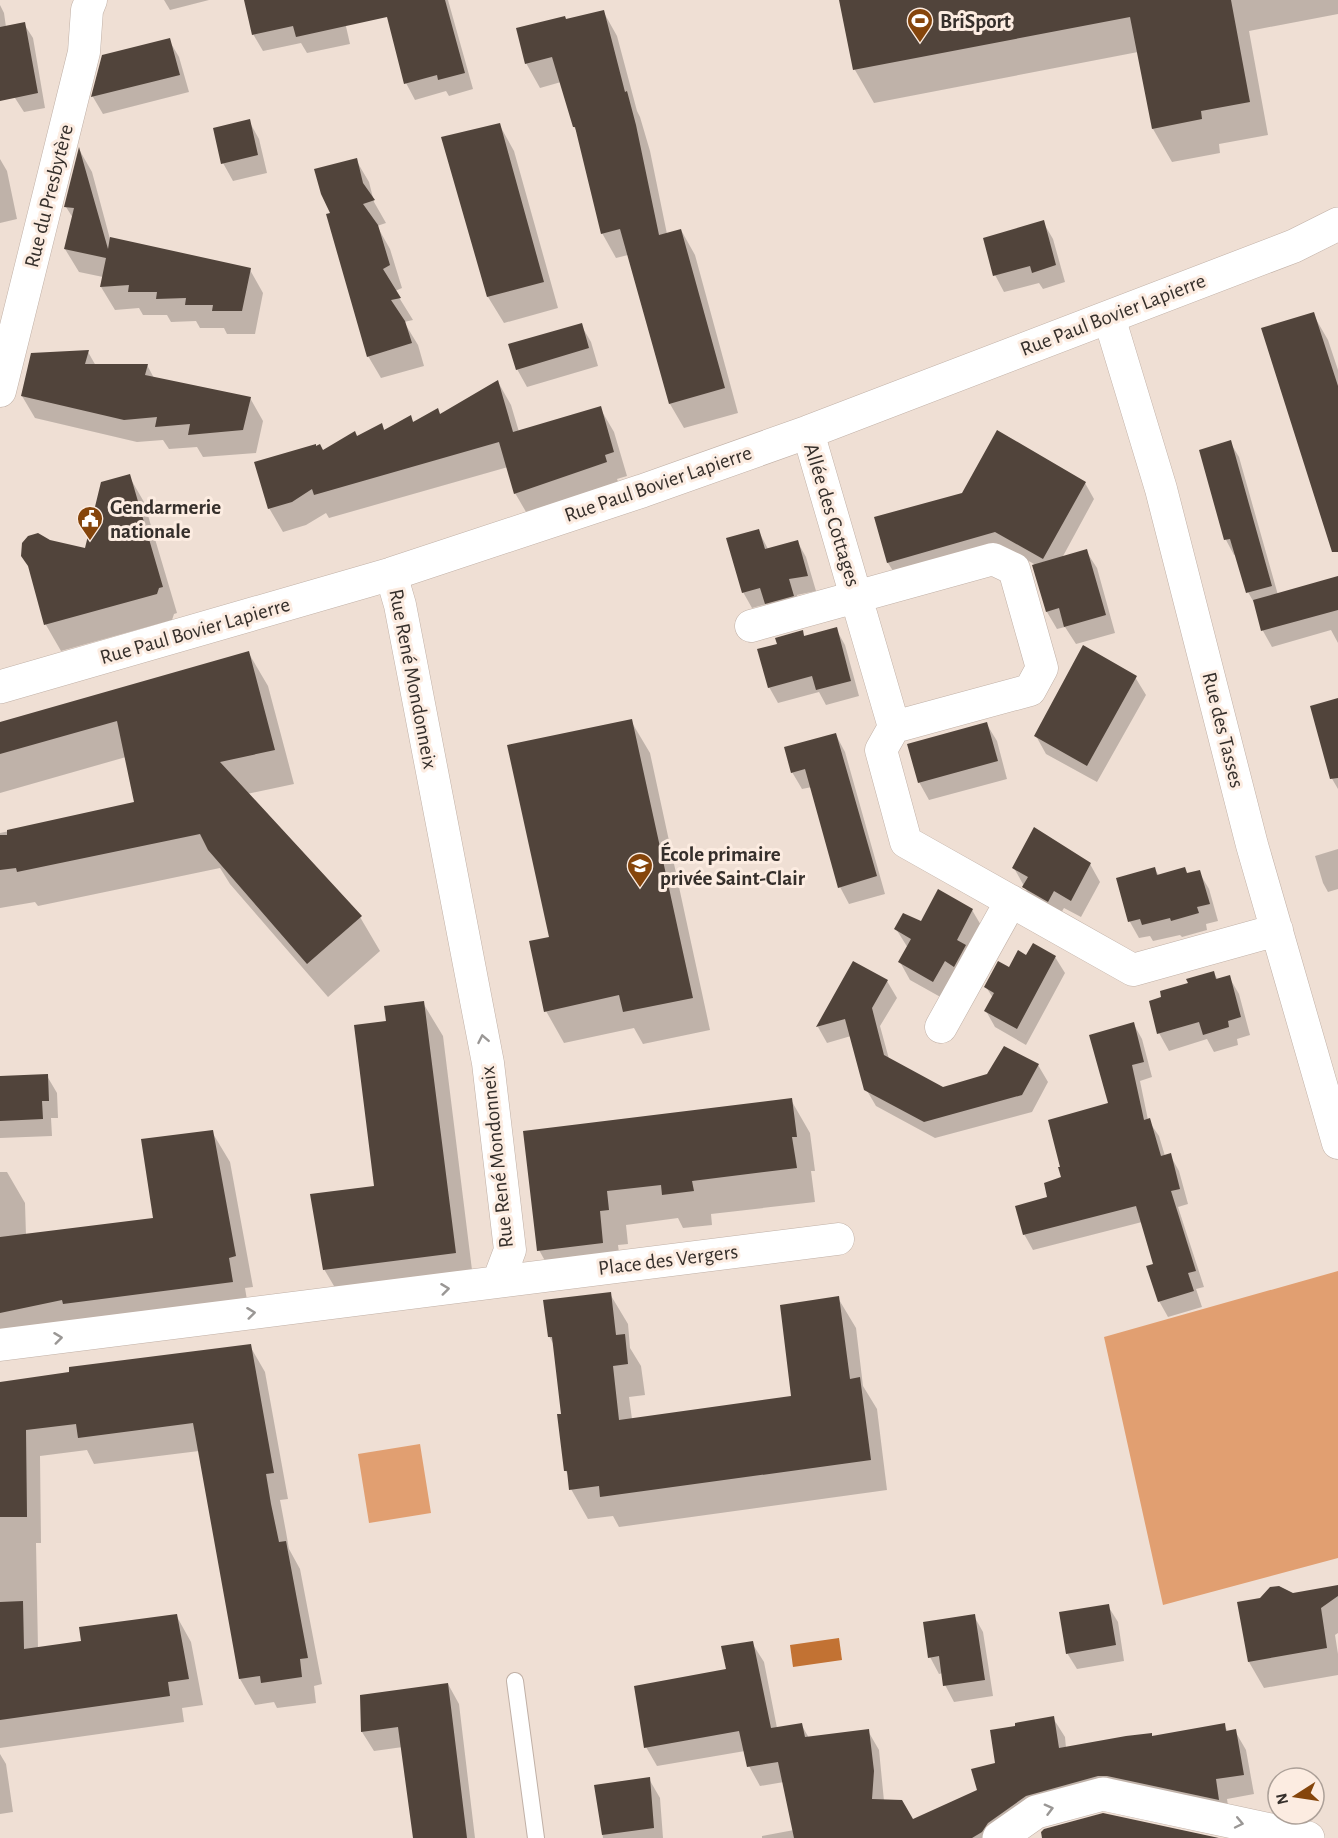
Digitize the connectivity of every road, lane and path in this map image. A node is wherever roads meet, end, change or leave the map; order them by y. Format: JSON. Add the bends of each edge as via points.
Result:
{"nodes":[{"id":1,"x":91,"y":0,"type":"edge"},
{"id":2,"x":1338,"y":224,"type":"edge"},
{"id":3,"x":1338,"y":239,"type":"edge"},
{"id":4,"x":1303,"y":243,"type":"junction"},
{"id":5,"x":1109,"y":317,"type":"junction"},
{"id":6,"x":0,"y":391,"type":"edge"},
{"id":7,"x":807,"y":432,"type":"junction"},
{"id":8,"x":391,"y":574,"type":"junction"},
{"id":9,"x":856,"y":597,"type":"junction"},
{"id":10,"x":751,"y":626,"type":"dead end"},
{"id":11,"x":0,"y":687,"type":"edge"},
{"id":12,"x":894,"y":727,"type":"junction"},
{"id":13,"x":1011,"y":901,"type":"junction"},
{"id":14,"x":1277,"y":930,"type":"junction"},
{"id":15,"x":940,"y":1027,"type":"dead end"},
{"id":16,"x":1338,"y":1143,"type":"edge"},
{"id":17,"x":838,"y":1239,"type":"dead end"},
{"id":18,"x":498,"y":1282,"type":"junction"},
{"id":19,"x":0,"y":1345,"type":"edge"},
{"id":20,"x":515,"y":1681,"type":"dead end"},
{"id":21,"x":536,"y":1838,"type":"edge"},
{"id":22,"x":999,"y":1838,"type":"edge"},
{"id":23,"x":1308,"y":1838,"type":"edge"}],
"edges":[{"from":1,"to":6,"type":"street","name":"Rue du Presbytère","via":[[84,52]]},
{"from":2,"to":4,"type":"main road","name":"Rue Paul Bovier Lapierre"},
{"from":3,"to":4,"type":"main road","name":"Rue Paul Bovier Lapierre"},
{"from":4,"to":5,"type":"main road","name":"Rue Paul Bovier Lapierre"},
{"from":5,"to":7,"type":"main road","name":"Rue Paul Bovier Lapierre"},
{"from":5,"to":14,"type":"street","name":"Rue des Tasses","via":[[1161,489]]},
{"from":7,"to":8,"type":"main road","name":"Rue Paul Bovier Lapierre"},
{"from":7,"to":9,"type":"street","name":"Allée des Cottages"},
{"from":8,"to":11,"type":"main road","name":"Rue Paul Bovier Lapierre"},
{"from":18,"to":8,"type":"street","name":"Rue René Mondonneix","one_way":true,"via":[[510,1250],[488,1063]]},
{"from":9,"to":10,"type":"street","name":"Allée des Cottages"},
{"from":9,"to":12,"type":"street","name":"Allée des Cottages"},
{"from":9,"to":12,"type":"street","name":"Allée des Cottages","via":[[993,559],[1014,569],[1042,668],[1030,690]]},
{"from":12,"to":13,"type":"street","via":[[881,750],[906,842]]},
{"from":13,"to":14,"type":"street","via":[[1133,970]]},
{"from":13,"to":15,"type":"street"},
{"from":14,"to":16,"type":"street","name":"Rue des Tasses"},
{"from":17,"to":18,"type":"street","name":"Place des Vergers"},
{"from":19,"to":18,"type":"street","one_way":true},
{"from":20,"to":21,"type":"lane"},
{"from":22,"to":23,"type":"main road","one_way":true,"via":[[1036,1812],[1103,1794]]}]}
